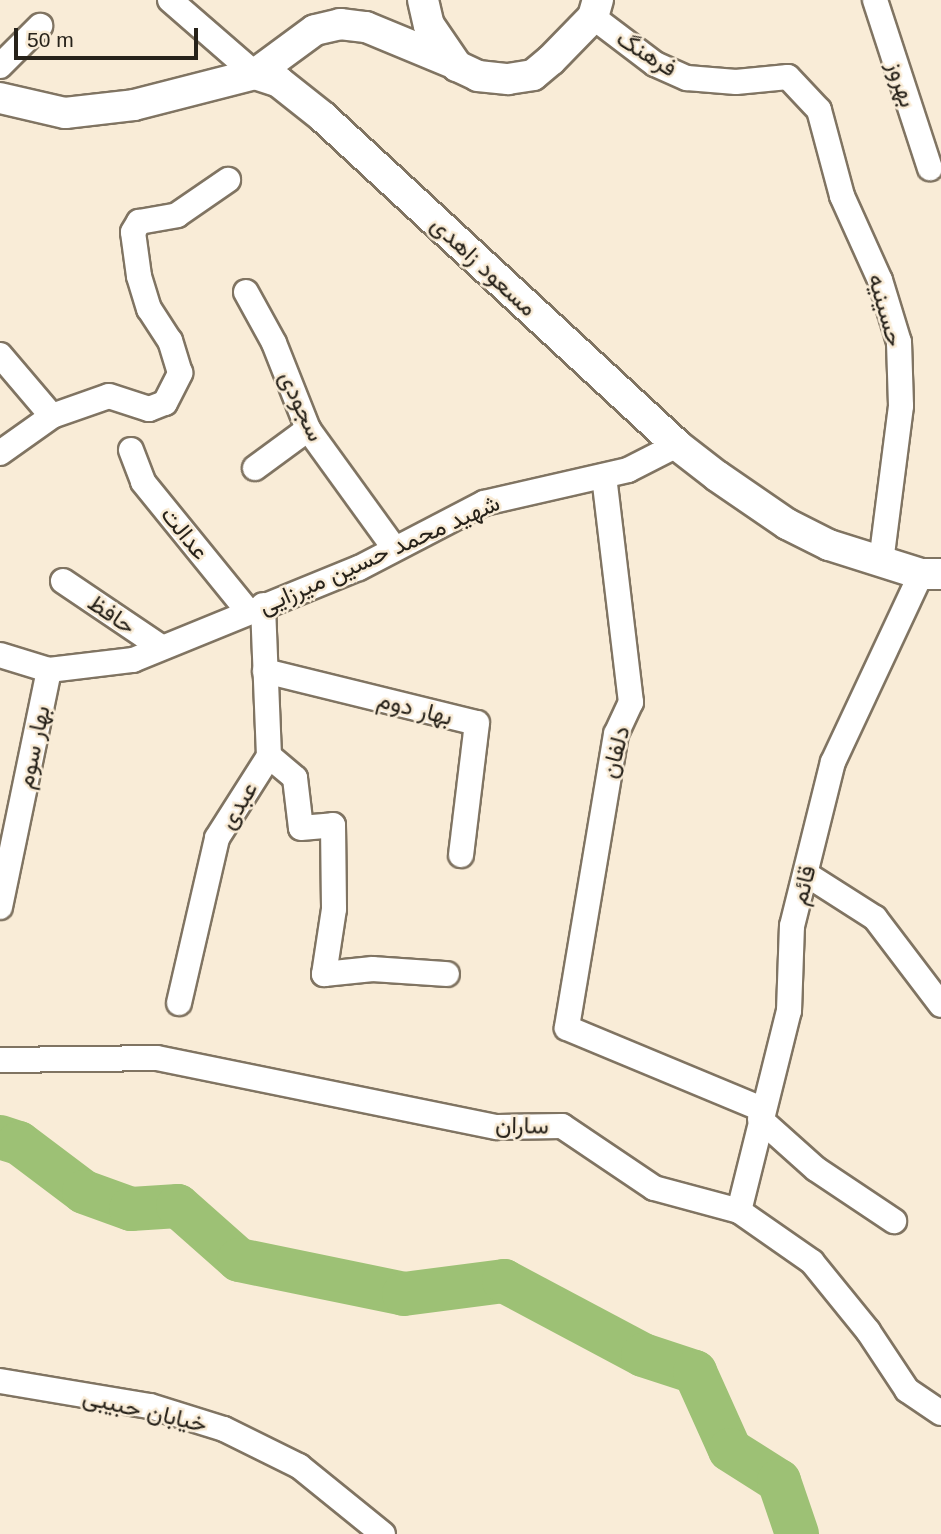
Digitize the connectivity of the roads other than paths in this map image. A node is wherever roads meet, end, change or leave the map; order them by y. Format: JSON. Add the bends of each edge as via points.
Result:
{"nodes":[{"id":1,"x":423,"y":0,"type":"edge"},
{"id":2,"x":875,"y":0,"type":"edge"},
{"id":3,"x":186,"y":4,"type":"edge"},
{"id":4,"x":596,"y":8,"type":"edge"},
{"id":5,"x":40,"y":26,"type":"dead end"},
{"id":6,"x":0,"y":65,"type":"edge"},
{"id":7,"x":457,"y":65,"type":"junction"},
{"id":8,"x":255,"y":74,"type":"junction"},
{"id":9,"x":788,"y":77,"type":"joint"},
{"id":10,"x":0,"y":98,"type":"edge"},
{"id":11,"x":930,"y":168,"type":"dead end"},
{"id":12,"x":228,"y":180,"type":"dead end"},
{"id":13,"x":246,"y":292,"type":"dead end"},
{"id":14,"x":0,"y":355,"type":"edge"},
{"id":15,"x":52,"y":416,"type":"junction"},
{"id":16,"x":308,"y":429,"type":"junction"},
{"id":17,"x":677,"y":445,"type":"junction"},
{"id":18,"x":131,"y":450,"type":"dead end"},
{"id":19,"x":0,"y":453,"type":"edge"},
{"id":20,"x":255,"y":468,"type":"dead end"},
{"id":21,"x":604,"y":476,"type":"junction"},
{"id":22,"x":394,"y":548,"type":"junction"},
{"id":23,"x":881,"y":563,"type":"junction"},
{"id":24,"x":931,"y":574,"type":"edge"},
{"id":25,"x":64,"y":580,"type":"dead end"},
{"id":26,"x":255,"y":608,"type":"junction"},
{"id":27,"x":161,"y":647,"type":"junction"},
{"id":28,"x":0,"y":655,"type":"edge"},
{"id":29,"x":49,"y":670,"type":"junction"},
{"id":30,"x":265,"y":671,"type":"junction"},
{"id":31,"x":269,"y":756,"type":"junction"},
{"id":32,"x":461,"y":855,"type":"dead end"},
{"id":33,"x":806,"y":874,"type":"junction"},
{"id":34,"x":0,"y":906,"type":"edge"},
{"id":35,"x":447,"y":974,"type":"dead end"},
{"id":36,"x":179,"y":1003,"type":"dead end"},
{"id":37,"x":941,"y":1005,"type":"edge"},
{"id":38,"x":0,"y":1060,"type":"edge"},
{"id":39,"x":761,"y":1114,"type":"junction"},
{"id":40,"x":739,"y":1211,"type":"junction"},
{"id":41,"x":894,"y":1221,"type":"dead end"},
{"id":42,"x":0,"y":1381,"type":"edge"},
{"id":43,"x":941,"y":1413,"type":"edge"},
{"id":44,"x":383,"y":1534,"type":"edge"}],
"edges":[{"from":1,"to":7,"type":"street","via":[[429,25]]},
{"from":2,"to":11,"type":"street","name":"بهروز"},
{"from":3,"to":8,"type":"street"},
{"from":4,"to":7,"type":"street","via":[[533,75],[508,79],[478,76]]},
{"from":4,"to":9,"type":"street","name":"فرهنگ","via":[[655,64],[687,78],[736,82]]},
{"from":5,"to":6,"type":"street"},
{"from":7,"to":8,"type":"street","via":[[366,27],[340,24],[315,30]]},
{"from":8,"to":10,"type":"street","via":[[134,105],[65,113]]},
{"from":8,"to":17,"type":"street","name":"مسعود زاهدی","via":[[279,82],[323,117]]},
{"from":9,"to":23,"type":"street","name":"حسینیه","via":[[818,110],[842,196],[880,280],[899,342],[901,406]]},
{"from":12,"to":15,"type":"street","via":[[177,215],[139,222],[133,232],[149,309],[170,341],[180,373],[165,403],[149,409],[109,397]]},
{"from":13,"to":16,"type":"street","name":"سجودی","via":[[274,343]]},
{"from":14,"to":15,"type":"street"},
{"from":15,"to":19,"type":"street"},
{"from":16,"to":20,"type":"street"},
{"from":16,"to":22,"type":"street","name":"سجودی"},
{"from":17,"to":21,"type":"street","name":"شهید محمد حسین میرزایی","via":[[628,470]]},
{"from":17,"to":23,"type":"street","name":"مسعود زاهدی","via":[[787,524]]},
{"from":18,"to":26,"type":"street","name":"عدالت","via":[[143,482]]},
{"from":21,"to":22,"type":"street","name":"شهید محمد حسین میرزایی","via":[[484,503]]},
{"from":21,"to":39,"type":"street","name":"دلفان","via":[[631,702],[616,734],[567,1028]]},
{"from":22,"to":26,"type":"street","name":"شهید محمد حسین میرزایی","via":[[359,568]]},
{"from":23,"to":24,"type":"street","name":"مسعود زاهدی"},
{"from":24,"to":33,"type":"street","name":"قائم","via":[[833,762]]},
{"from":25,"to":27,"type":"street","name":"حافظ"},
{"from":26,"to":27,"type":"street","name":"شهید محمد حسین میرزایی"},
{"from":26,"to":30,"type":"street","name":"عبدی"},
{"from":27,"to":29,"type":"street","name":"شهید محمد حسین میرزایی","via":[[133,660]]},
{"from":28,"to":29,"type":"street","name":"شهید محمد حسین میرزایی"},
{"from":29,"to":34,"type":"street","name":"بهار سوم"},
{"from":30,"to":31,"type":"street","name":"عبدی"},
{"from":30,"to":32,"type":"street","name":"بهار دوم","via":[[477,723]]},
{"from":31,"to":35,"type":"street","via":[[295,778],[301,828],[333,825],[334,909],[324,974],[373,969]]},
{"from":31,"to":36,"type":"street","name":"عبدی","via":[[217,838]]},
{"from":33,"to":37,"type":"street","via":[[875,918]]},
{"from":33,"to":39,"type":"street","name":"قائم","via":[[792,926],[789,1011]]},
{"from":38,"to":40,"type":"street","name":"ساران","via":[[157,1058],[497,1127],[562,1126],[654,1188]]},
{"from":39,"to":40,"type":"street","name":"قائم"},
{"from":39,"to":41,"type":"street","via":[[816,1169]]},
{"from":40,"to":43,"type":"street","name":"ساران","via":[[812,1262],[868,1331],[907,1390]]},
{"from":42,"to":44,"type":"street","name":"خیابان حبیبی","via":[[150,1406],[224,1429],[299,1466]]}]}
